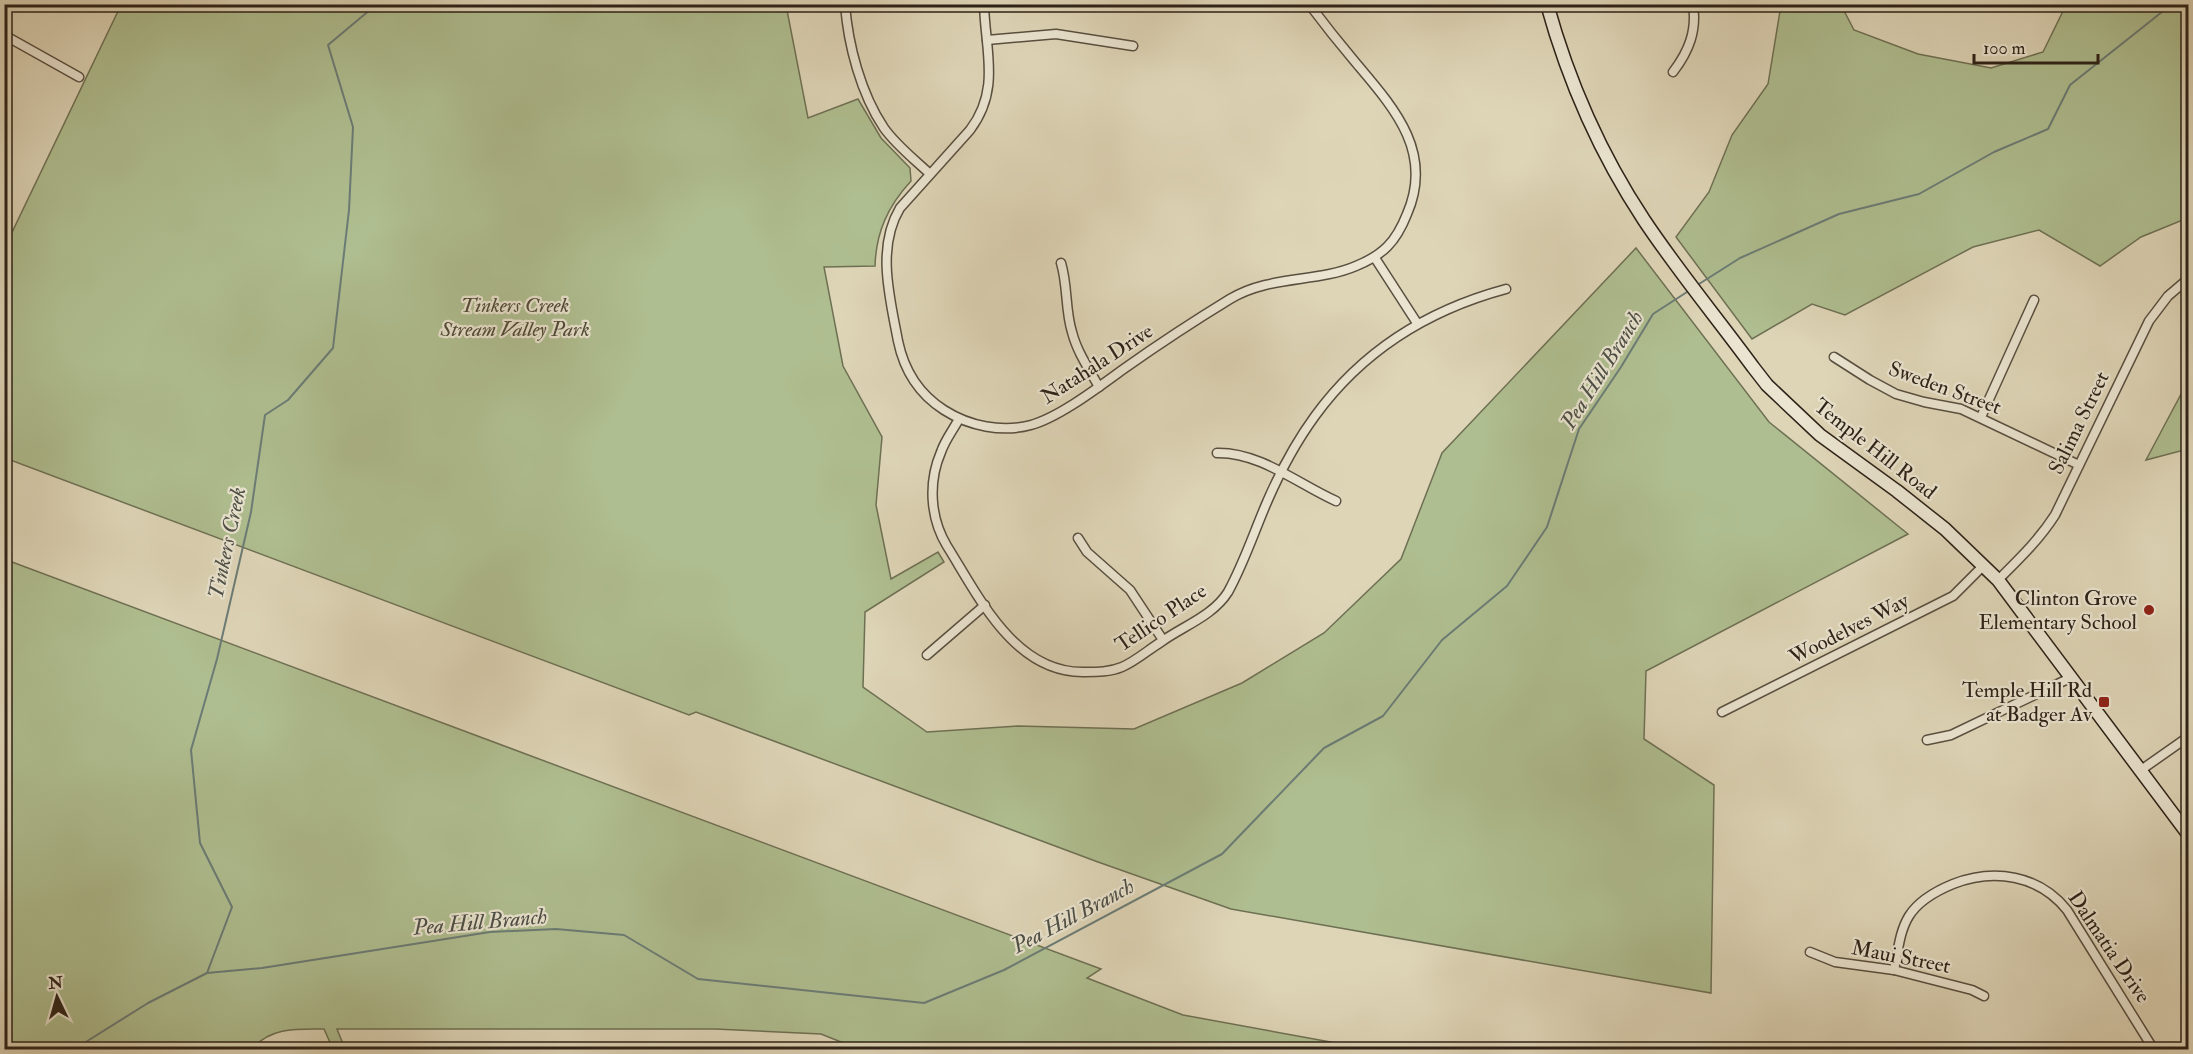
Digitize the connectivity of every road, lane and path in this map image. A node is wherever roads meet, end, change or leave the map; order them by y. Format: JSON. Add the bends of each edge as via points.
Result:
{"nodes":[{"id":1,"x":846,"y":4,"type":"edge"},
{"id":2,"x":984,"y":4,"type":"edge"},
{"id":3,"x":1309,"y":4,"type":"edge"},
{"id":4,"x":1547,"y":4,"type":"edge"},
{"id":5,"x":1694,"y":4,"type":"edge"},
{"id":6,"x":4,"y":35,"type":"edge"},
{"id":7,"x":987,"y":40,"type":"junction"},
{"id":8,"x":1133,"y":46,"type":"dead end"},
{"id":9,"x":1673,"y":72,"type":"dead end"},
{"id":10,"x":79,"y":77,"type":"dead end"},
{"id":11,"x":930,"y":174,"type":"junction"},
{"id":12,"x":1375,"y":258,"type":"junction"},
{"id":13,"x":1061,"y":263,"type":"dead end"},
{"id":14,"x":2188,"y":279,"type":"edge"},
{"id":15,"x":1506,"y":289,"type":"dead end"},
{"id":16,"x":2034,"y":300,"type":"dead end"},
{"id":17,"x":1417,"y":323,"type":"junction"},
{"id":18,"x":1834,"y":357,"type":"dead end"},
{"id":19,"x":1099,"y":387,"type":"junction"},
{"id":20,"x":1981,"y":417,"type":"junction"},
{"id":21,"x":959,"y":419,"type":"junction"},
{"id":22,"x":1217,"y":453,"type":"dead end"},
{"id":23,"x":2079,"y":465,"type":"junction"},
{"id":24,"x":1281,"y":472,"type":"junction"},
{"id":25,"x":1336,"y":501,"type":"dead end"},
{"id":26,"x":1078,"y":538,"type":"dead end"},
{"id":27,"x":1983,"y":566,"type":"junction"},
{"id":28,"x":1998,"y":580,"type":"junction"},
{"id":29,"x":986,"y":606,"type":"junction"},
{"id":30,"x":1163,"y":640,"type":"junction"},
{"id":31,"x":927,"y":655,"type":"dead end"},
{"id":32,"x":2070,"y":678,"type":"junction"},
{"id":33,"x":1722,"y":712,"type":"dead end"},
{"id":34,"x":2188,"y":737,"type":"edge"},
{"id":35,"x":1927,"y":740,"type":"dead end"},
{"id":36,"x":2141,"y":770,"type":"junction"},
{"id":37,"x":2188,"y":834,"type":"edge"},
{"id":38,"x":1810,"y":952,"type":"dead end"},
{"id":39,"x":1894,"y":970,"type":"junction"},
{"id":40,"x":1984,"y":996,"type":"dead end"},
{"id":41,"x":2154,"y":1050,"type":"edge"}],
"edges":[{"from":1,"to":11,"type":"street","via":[[867,98],[885,129]]},
{"from":2,"to":7,"type":"street","name":"Natahala Drive"},
{"from":3,"to":12,"type":"street","name":"Natahala Drive","via":[[1395,113],[1413,150],[1416,179],[1410,208],[1397,234]]},
{"from":4,"to":27,"type":"main road","name":"Temple Hill Road","via":[[1586,111],[1612,164],[1644,219],[1767,385],[1820,435],[1946,529]]},
{"from":5,"to":9,"type":"street","via":[[1690,47]]},
{"from":6,"to":10,"type":"street"},
{"from":7,"to":8,"type":"street","via":[[1056,34]]},
{"from":7,"to":11,"type":"street","name":"Natahala Drive","via":[[990,76],[976,122]]},
{"from":11,"to":21,"type":"street","name":"Natahala Drive","via":[[894,219],[887,249],[888,286],[907,370],[933,403]]},
{"from":12,"to":17,"type":"street"},
{"from":12,"to":19,"type":"street","name":"Natahala Drive","via":[[1353,268],[1244,292]]},
{"from":13,"to":19,"type":"street","via":[[1072,334]]},
{"from":14,"to":23,"type":"street","name":"Salima Street","via":[[2168,296],[2149,321]]},
{"from":15,"to":17,"type":"street","name":"Tellico Place"},
{"from":16,"to":20,"type":"street"},
{"from":17,"to":24,"type":"street","name":"Tellico Place","via":[[1379,350],[1338,389],[1314,417]]},
{"from":18,"to":20,"type":"street","name":"Sweden Street","via":[[1896,394]]},
{"from":19,"to":21,"type":"street","name":"Natahala Drive","via":[[1028,426],[989,427]]},
{"from":20,"to":23,"type":"street","name":"Sweden Street"},
{"from":21,"to":29,"type":"street","name":"Tellico Place","via":[[937,465],[934,512],[946,544]]},
{"from":22,"to":24,"type":"street","via":[[1238,454]]},
{"from":23,"to":28,"type":"street","name":"Salima Street","via":[[2044,532]]},
{"from":24,"to":25,"type":"street"},
{"from":24,"to":30,"type":"street","name":"Tellico Place","via":[[1227,593],[1205,615]]},
{"from":26,"to":30,"type":"street","via":[[1087,552],[1130,590]]},
{"from":27,"to":28,"type":"main road","name":"Temple Hill Road"},
{"from":27,"to":33,"type":"street","name":"Woodelves Way","via":[[1953,596]]},
{"from":28,"to":32,"type":"main road","name":"Temple Hill Road"},
{"from":29,"to":30,"type":"street","name":"Tellico Place","via":[[1016,646],[1037,660],[1067,671],[1120,668]]},
{"from":29,"to":31,"type":"street"},
{"from":32,"to":35,"type":"street","via":[[1951,735]]},
{"from":32,"to":36,"type":"main road","name":"Temple Hill Road"},
{"from":34,"to":36,"type":"street"},
{"from":36,"to":37,"type":"main road","name":"Temple Hill Road"},
{"from":38,"to":39,"type":"street","name":"Maui Street","via":[[1849,965]]},
{"from":39,"to":40,"type":"street","name":"Maui Street"},
{"from":39,"to":41,"type":"street","name":"Dalmatia Drive","via":[[1905,924],[1925,899],[1972,877],[2017,878],[2040,887],[2067,909]]}]}
